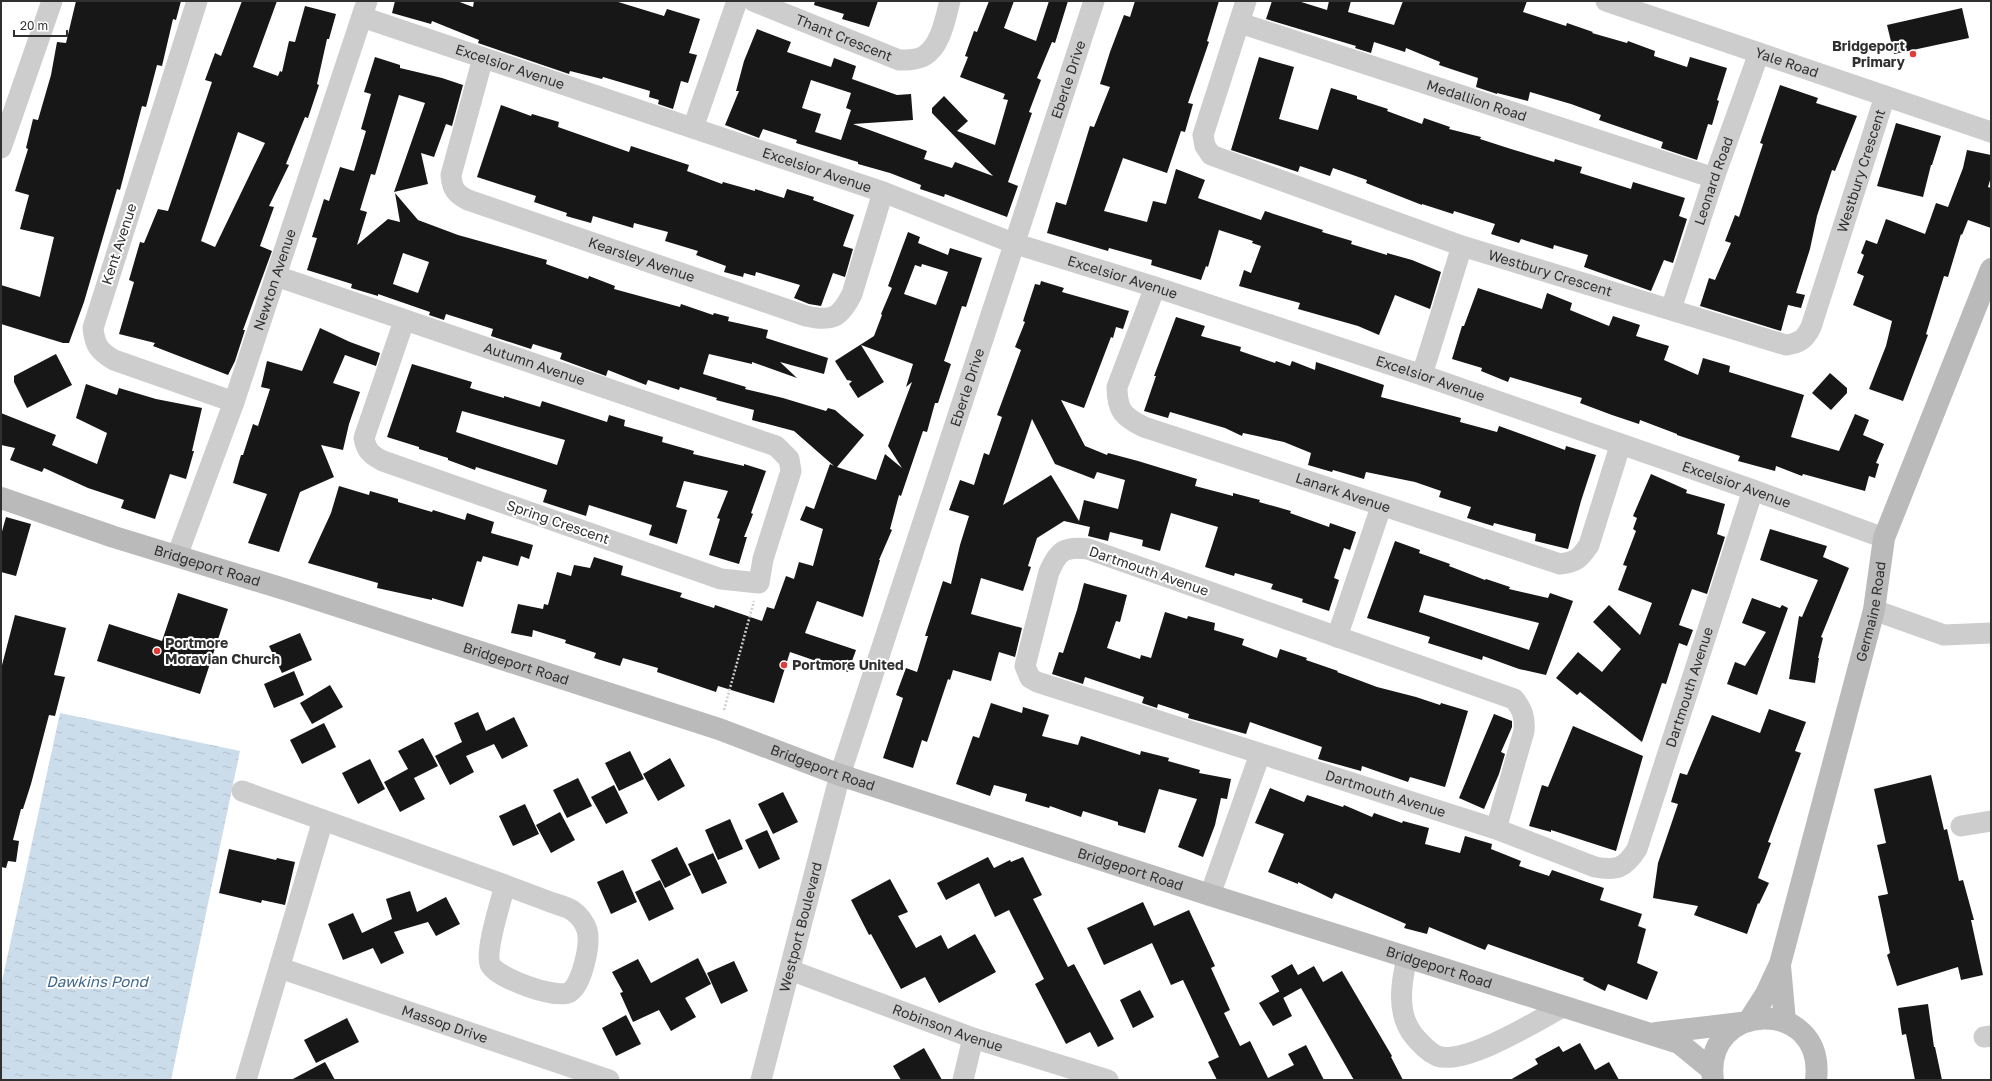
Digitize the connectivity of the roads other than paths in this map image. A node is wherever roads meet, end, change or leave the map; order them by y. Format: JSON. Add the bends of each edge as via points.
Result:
{"nodes":[{"id":1,"x":52,"y":1,"type":"edge"},
{"id":2,"x":197,"y":1,"type":"edge"},
{"id":3,"x":737,"y":1,"type":"edge"},
{"id":4,"x":753,"y":1,"type":"edge"},
{"id":5,"x":950,"y":1,"type":"edge"},
{"id":6,"x":1094,"y":1,"type":"edge"},
{"id":7,"x":1246,"y":1,"type":"edge"},
{"id":8,"x":1606,"y":1,"type":"edge"},
{"id":9,"x":364,"y":9,"type":"edge"},
{"id":10,"x":1240,"y":23,"type":"junction"},
{"id":11,"x":1759,"y":53,"type":"junction"},
{"id":12,"x":483,"y":58,"type":"junction"},
{"id":13,"x":1885,"y":96,"type":"junction"},
{"id":14,"x":693,"y":128,"type":"junction"},
{"id":15,"x":1991,"y":132,"type":"edge"},
{"id":16,"x":1,"y":148,"type":"edge"},
{"id":17,"x":1714,"y":178,"type":"junction"},
{"id":18,"x":883,"y":192,"type":"junction"},
{"id":19,"x":1013,"y":244,"type":"junction"},
{"id":20,"x":1462,"y":246,"type":"junction"},
{"id":21,"x":1991,"y":269,"type":"edge"},
{"id":22,"x":276,"y":276,"type":"junction"},
{"id":23,"x":1155,"y":287,"type":"junction"},
{"id":24,"x":1671,"y":309,"type":"junction"},
{"id":25,"x":404,"y":321,"type":"junction"},
{"id":26,"x":1422,"y":375,"type":"junction"},
{"id":27,"x":234,"y":402,"type":"junction"},
{"id":28,"x":1620,"y":446,"type":"junction"},
{"id":29,"x":1753,"y":490,"type":"junction"},
{"id":30,"x":1,"y":498,"type":"edge"},
{"id":31,"x":1381,"y":507,"type":"junction"},
{"id":32,"x":1884,"y":538,"type":"junction"},
{"id":33,"x":177,"y":556,"type":"junction"},
{"id":34,"x":759,"y":583,"type":"joint"},
{"id":35,"x":1874,"y":610,"type":"junction"},
{"id":36,"x":1991,"y":633,"type":"edge"},
{"id":37,"x":1337,"y":637,"type":"junction"},
{"id":38,"x":1260,"y":754,"type":"junction"},
{"id":39,"x":840,"y":775,"type":"junction"},
{"id":40,"x":242,"y":791,"type":"dead end"},
{"id":41,"x":323,"y":820,"type":"junction"},
{"id":42,"x":1991,"y":821,"type":"edge"},
{"id":43,"x":1961,"y":826,"type":"dead end"},
{"id":44,"x":1496,"y":829,"type":"junction"},
{"id":45,"x":505,"y":885,"type":"junction"},
{"id":46,"x":1210,"y":895,"type":"junction"},
{"id":47,"x":1407,"y":958,"type":"junction"},
{"id":48,"x":1780,"y":964,"type":"junction"},
{"id":49,"x":280,"y":968,"type":"junction"},
{"id":50,"x":790,"y":970,"type":"junction"},
{"id":51,"x":1563,"y":1007,"type":"junction"},
{"id":52,"x":1746,"y":1021,"type":"junction"},
{"id":53,"x":1785,"y":1022,"type":"junction"},
{"id":54,"x":1647,"y":1034,"type":"junction"},
{"id":55,"x":973,"y":1038,"type":"junction"},
{"id":56,"x":1712,"y":1075,"type":"edge"},
{"id":57,"x":246,"y":1080,"type":"edge"},
{"id":58,"x":609,"y":1080,"type":"edge"},
{"id":59,"x":761,"y":1080,"type":"edge"},
{"id":60,"x":963,"y":1080,"type":"edge"},
{"id":61,"x":1108,"y":1080,"type":"edge"},
{"id":62,"x":1816,"y":1080,"type":"edge"}],
"edges":[{"from":1,"to":16,"type":"street"},
{"from":2,"to":27,"type":"street","name":"Kent Avenue","via":[[93,328],[95,342],[103,353],[114,360]]},
{"from":3,"to":14,"type":"street"},
{"from":4,"to":5,"type":"street","name":"Thant Crescent","via":[[899,60],[911,60],[924,56],[933,47],[939,37]]},
{"from":6,"to":19,"type":"street","name":"Eberle Drive"},
{"from":7,"to":10,"type":"street","name":"Westbury Crescent"},
{"from":8,"to":11,"type":"street","name":"Yale Road"},
{"from":9,"to":12,"type":"street","name":"Excelsior Avenue"},
{"from":9,"to":22,"type":"street","name":"Newton Avenue"},
{"from":10,"to":17,"type":"street","name":"Medallion Road"},
{"from":10,"to":20,"type":"street","name":"Westbury Crescent","via":[[1202,135],[1211,155]]},
{"from":11,"to":13,"type":"street","name":"Yale Road"},
{"from":11,"to":17,"type":"street","name":"Leonard Road"},
{"from":12,"to":14,"type":"street","name":"Excelsior Avenue"},
{"from":12,"to":18,"type":"street","name":"Kearsley Avenue","via":[[451,175],[452,186],[457,195],[806,316],[819,319],[833,317],[844,310],[852,294]]},
{"from":13,"to":15,"type":"street","name":"Yale Road"},
{"from":13,"to":24,"type":"street","name":"Westbury Crescent","via":[[1811,327],[1805,338],[1796,344],[1786,345]]},
{"from":14,"to":18,"type":"street","name":"Excelsior Avenue"},
{"from":17,"to":24,"type":"street","name":"Leonard Road"},
{"from":18,"to":19,"type":"street","name":"Excelsior Avenue"},
{"from":19,"to":23,"type":"street","name":"Excelsior Avenue"},
{"from":19,"to":39,"type":"street","name":"Eberle Drive"},
{"from":20,"to":24,"type":"street","name":"Westbury Crescent"},
{"from":20,"to":26,"type":"street"},
{"from":21,"to":32,"type":"main road","name":"Germaine Road"},
{"from":22,"to":25,"type":"street","name":"Autumn Avenue"},
{"from":22,"to":27,"type":"street","name":"Newton Avenue"},
{"from":23,"to":26,"type":"street","name":"Excelsior Avenue"},
{"from":23,"to":31,"type":"street","name":"Lanark Avenue","via":[[1117,387],[1121,411],[1130,420],[1144,427]]},
{"from":25,"to":34,"type":"street","name":"Autumn Avenue","via":[[776,446],[783,451],[789,459],[791,471],[763,559]]},
{"from":25,"to":34,"type":"street","name":"Spring Crescent","via":[[364,438],[366,448],[373,456],[721,579]]},
{"from":26,"to":28,"type":"street","name":"Excelsior Avenue"},
{"from":27,"to":33,"type":"street","name":"Newton Avenue"},
{"from":28,"to":29,"type":"street","name":"Excelsior Avenue"},
{"from":28,"to":31,"type":"street","name":"Lanark Avenue","via":[[1589,545],[1582,556],[1573,563],[1547,561]]},
{"from":29,"to":32,"type":"street","name":"Excelsior Avenue"},
{"from":29,"to":44,"type":"street","name":"Dartmouth Avenue","via":[[1637,849],[1630,860],[1620,867],[1594,867]]},
{"from":30,"to":33,"type":"main road","name":"Bridgeport Road","via":[[114,538]]},
{"from":31,"to":37,"type":"street"},
{"from":32,"to":35,"type":"main road","name":"Germaine Road"},
{"from":33,"to":39,"type":"main road","name":"Bridgeport Road","via":[[719,729]]},
{"from":35,"to":36,"type":"street","via":[[1944,635]]},
{"from":35,"to":48,"type":"main road","name":"Germaine Road"},
{"from":37,"to":38,"type":"street","name":"Dartmouth Avenue","via":[[1088,549],[1075,547],[1062,551],[1054,559],[1026,660],[1025,666],[1030,678]]},
{"from":37,"to":44,"type":"street","name":"Dartmouth Avenue","via":[[1505,695],[1514,699],[1521,707],[1525,719],[1524,732]]},
{"from":38,"to":44,"type":"street","name":"Dartmouth Avenue"},
{"from":38,"to":46,"type":"street"},
{"from":39,"to":46,"type":"main road","name":"Bridgeport Road"},
{"from":39,"to":50,"type":"street","name":"Westport Boulevard"},
{"from":40,"to":41,"type":"street"},
{"from":41,"to":45,"type":"street"},
{"from":41,"to":49,"type":"street"},
{"from":42,"to":43,"type":"street"},
{"from":45,"to":45,"type":"street","via":[[490,944],[490,965],[503,976],[549,993],[560,995],[569,992],[576,986],[587,953],[587,930],[581,919],[572,910]]},
{"from":46,"to":47,"type":"main road","name":"Bridgeport Road"},
{"from":47,"to":51,"type":"main road","name":"Bridgeport Road"},
{"from":47,"to":51,"type":"street","via":[[1401,982],[1401,998],[1406,1018],[1412,1033],[1423,1047],[1438,1056],[1456,1058],[1477,1052]]},
{"from":48,"to":52,"type":"main road","name":"Germaine Road","via":[[1766,994]]},
{"from":48,"to":53,"type":"main road","name":"Germaine Road"},
{"from":49,"to":57,"type":"street"},
{"from":49,"to":58,"type":"street","name":"Massop Drive"},
{"from":50,"to":55,"type":"street","name":"Robinson Avenue"},
{"from":50,"to":59,"type":"street","name":"Westport Boulevard"},
{"from":51,"to":54,"type":"main road","name":"Bridgeport Road"},
{"from":52,"to":53,"type":"main road","name":"Bridgeport Road","via":[[1769,1017]]},
{"from":52,"to":54,"type":"main road","name":"Bridgeport Road"},
{"from":52,"to":56,"type":"main road","via":[[1724,1036],[1714,1055]]},
{"from":53,"to":62,"type":"main road","name":"Bridgeport Road","via":[[1798,1029],[1815,1053],[1818,1067]]},
{"from":54,"to":56,"type":"main road","name":"Bridgeport Road","via":[[1679,1043]]},
{"from":55,"to":60,"type":"street"},
{"from":55,"to":61,"type":"street","name":"Robinson Avenue"}]}
